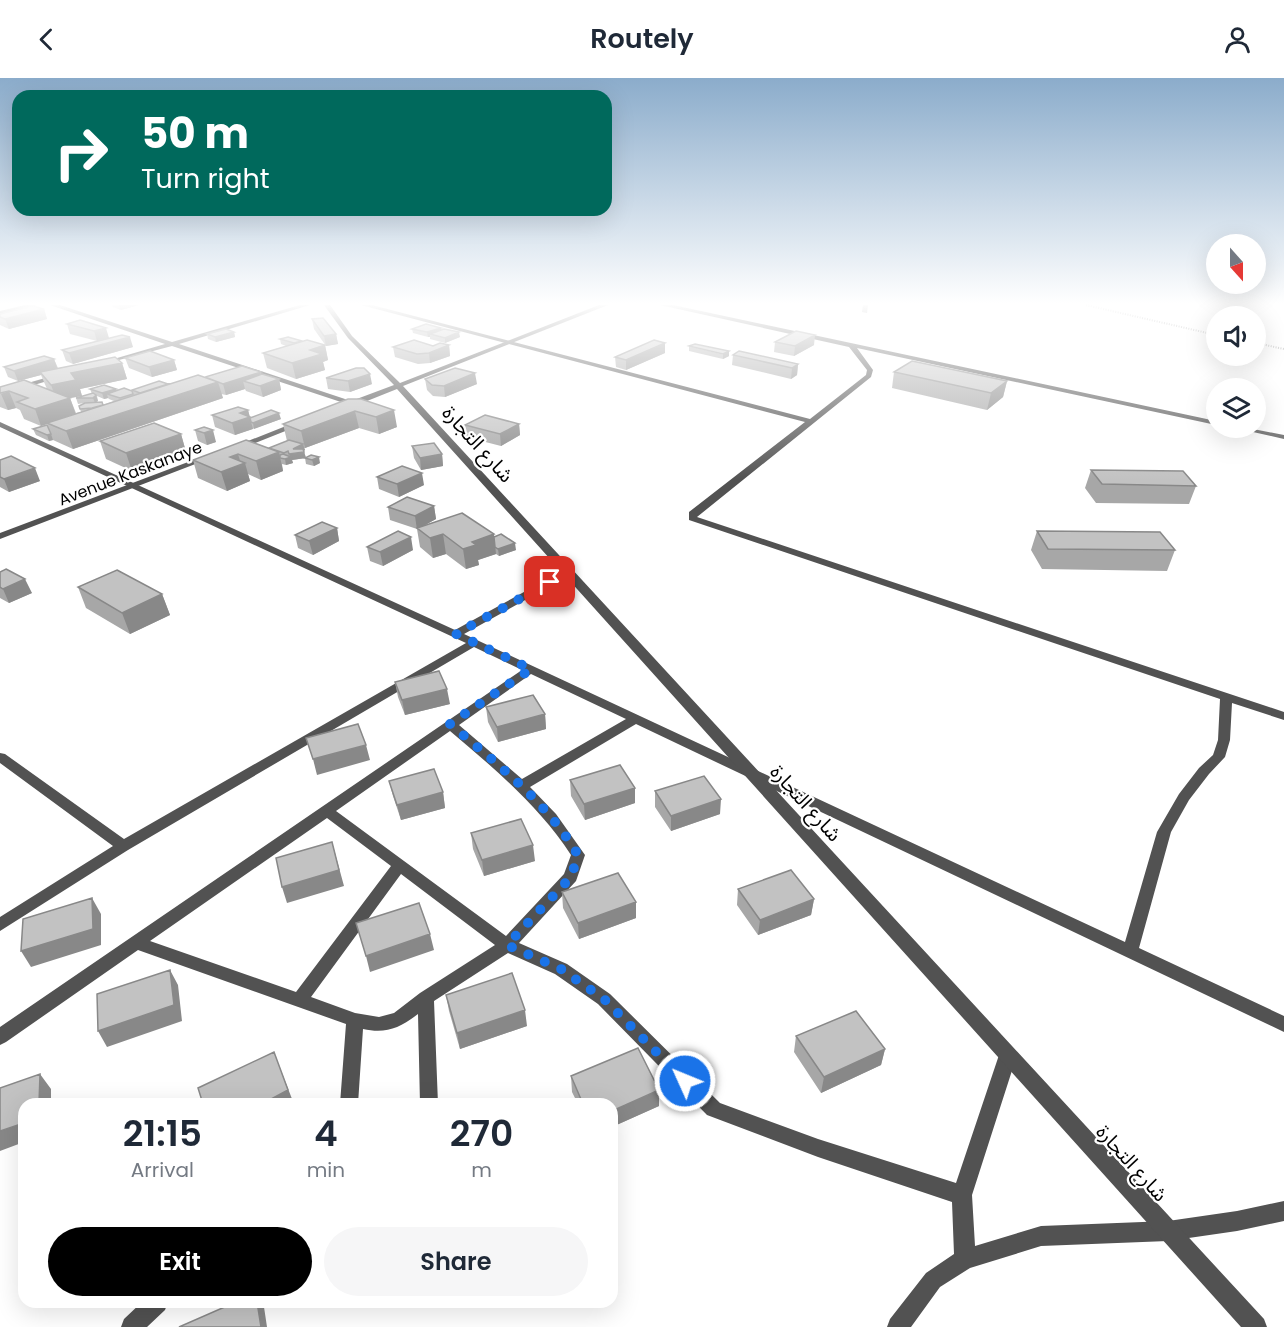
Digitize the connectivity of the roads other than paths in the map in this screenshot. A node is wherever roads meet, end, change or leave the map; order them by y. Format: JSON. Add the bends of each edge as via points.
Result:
{"nodes":[{"id":1,"x":104,"y":363,"type":"edge"},
{"id":2,"x":230,"y":363,"type":"edge"},
{"id":3,"x":376,"y":363,"type":"edge"},
{"id":4,"x":453,"y":363,"type":"edge"},
{"id":5,"x":589,"y":363,"type":"edge"},
{"id":6,"x":865,"y":363,"type":"edge"},
{"id":7,"x":937,"y":363,"type":"edge"},
{"id":8,"x":91,"y":367,"type":"edge"},
{"id":9,"x":68,"y":374,"type":"edge"},
{"id":10,"x":398,"y":385,"type":"junction"},
{"id":11,"x":0,"y":393,"type":"edge"},
{"id":12,"x":353,"y":403,"type":"junction"},
{"id":13,"x":342,"y":408,"type":"edge"},
{"id":14,"x":309,"y":420,"type":"edge"},
{"id":15,"x":810,"y":421,"type":"junction"},
{"id":16,"x":1206,"y":421,"type":"edge"},
{"id":17,"x":0,"y":424,"type":"edge"},
{"id":18,"x":1266,"y":433,"type":"edge"},
{"id":19,"x":1284,"y":437,"type":"edge"},
{"id":20,"x":232,"y":449,"type":"edge"},
{"id":21,"x":220,"y":453,"type":"edge"},
{"id":22,"x":132,"y":486,"type":"junction"},
{"id":23,"x":0,"y":536,"type":"edge"},
{"id":24,"x":568,"y":572,"type":"junction"},
{"id":25,"x":456,"y":634,"type":"junction"},
{"id":26,"x":474,"y":642,"type":"junction"},
{"id":27,"x":531,"y":669,"type":"junction"},
{"id":28,"x":1226,"y":697,"type":"junction"},
{"id":29,"x":1284,"y":716,"type":"edge"},
{"id":30,"x":635,"y":719,"type":"junction"},
{"id":31,"x":450,"y":724,"type":"junction"},
{"id":32,"x":0,"y":757,"type":"edge"},
{"id":33,"x":754,"y":775,"type":"junction"},
{"id":34,"x":523,"y":785,"type":"junction"},
{"id":35,"x":326,"y":810,"type":"junction"},
{"id":36,"x":123,"y":846,"type":"junction"},
{"id":37,"x":400,"y":865,"type":"junction"},
{"id":38,"x":0,"y":925,"type":"edge"},
{"id":39,"x":136,"y":943,"type":"junction"},
{"id":40,"x":507,"y":945,"type":"junction"},
{"id":41,"x":1130,"y":951,"type":"junction"},
{"id":42,"x":426,"y":998,"type":"junction"},
{"id":43,"x":299,"y":1001,"type":"junction"},
{"id":44,"x":355,"y":1020,"type":"junction"},
{"id":45,"x":1284,"y":1024,"type":"edge"},
{"id":46,"x":0,"y":1037,"type":"edge"},
{"id":47,"x":1008,"y":1055,"type":"junction"},
{"id":48,"x":349,"y":1098,"type":"edge"},
{"id":49,"x":429,"y":1098,"type":"edge"},
{"id":50,"x":962,"y":1196,"type":"junction"},
{"id":51,"x":1284,"y":1211,"type":"edge"},
{"id":52,"x":1168,"y":1231,"type":"junction"},
{"id":53,"x":965,"y":1259,"type":"junction"},
{"id":54,"x":151,"y":1308,"type":"edge"},
{"id":55,"x":132,"y":1327,"type":"edge"},
{"id":56,"x":898,"y":1327,"type":"edge"},
{"id":57,"x":1256,"y":1327,"type":"edge"}],
"edges":[{"from":1,"to":8,"type":"street"},
{"from":2,"to":12,"type":"street"},
{"from":3,"to":10,"type":"street","name":"شارع التجارة"},
{"from":4,"to":10,"type":"street"},
{"from":5,"to":15,"type":"street"},
{"from":6,"to":15,"type":"street","via":[[869,376]]},
{"from":7,"to":16,"type":"street"},
{"from":9,"to":11,"type":"street"},
{"from":10,"to":12,"type":"street"},
{"from":10,"to":24,"type":"street","name":"شارع التجارة"},
{"from":12,"to":13,"type":"street"},
{"from":14,"to":20,"type":"street","name":"Avenue Kaskanaye"},
{"from":15,"to":28,"type":"street","via":[[692,514],[692,518]]},
{"from":17,"to":22,"type":"street"},
{"from":18,"to":19,"type":"street"},
{"from":21,"to":22,"type":"street","name":"Avenue Kaskanaye"},
{"from":22,"to":23,"type":"street","name":"Avenue Kaskanaye"},
{"from":22,"to":25,"type":"street"},
{"from":24,"to":25,"type":"street"},
{"from":24,"to":33,"type":"street","name":"شارع التجارة"},
{"from":25,"to":26,"type":"street"},
{"from":26,"to":27,"type":"street"},
{"from":26,"to":36,"type":"street"},
{"from":27,"to":30,"type":"street"},
{"from":27,"to":31,"type":"street"},
{"from":28,"to":29,"type":"street"},
{"from":28,"to":41,"type":"street","via":[[1219,757],[1184,797],[1164,832]]},
{"from":30,"to":33,"type":"street"},
{"from":30,"to":34,"type":"street"},
{"from":31,"to":34,"type":"street"},
{"from":31,"to":35,"type":"street"},
{"from":32,"to":36,"type":"street"},
{"from":33,"to":41,"type":"street"},
{"from":33,"to":47,"type":"street","name":"شارع التجارة"},
{"from":34,"to":40,"type":"street","via":[[564,831],[578,855],[571,877]]},
{"from":35,"to":37,"type":"street"},
{"from":35,"to":39,"type":"street"},
{"from":36,"to":38,"type":"street"},
{"from":37,"to":40,"type":"street"},
{"from":37,"to":43,"type":"street"},
{"from":39,"to":43,"type":"street"},
{"from":39,"to":46,"type":"street"},
{"from":40,"to":42,"type":"street"},
{"from":40,"to":50,"type":"street","via":[[561,969],[604,999],[714,1109]]},
{"from":41,"to":45,"type":"street"},
{"from":42,"to":44,"type":"street","via":[[399,1019],[379,1025]]},
{"from":42,"to":49,"type":"street"},
{"from":43,"to":44,"type":"street"},
{"from":44,"to":48,"type":"street"},
{"from":47,"to":50,"type":"street"},
{"from":47,"to":52,"type":"street","name":"شارع التجارة"},
{"from":50,"to":53,"type":"street"},
{"from":51,"to":52,"type":"street"},
{"from":52,"to":53,"type":"street","via":[[1041,1236]]},
{"from":52,"to":57,"type":"street","name":"شارع التجارة"},
{"from":53,"to":56,"type":"street","via":[[933,1280]]},
{"from":54,"to":55,"type":"street"}]}
